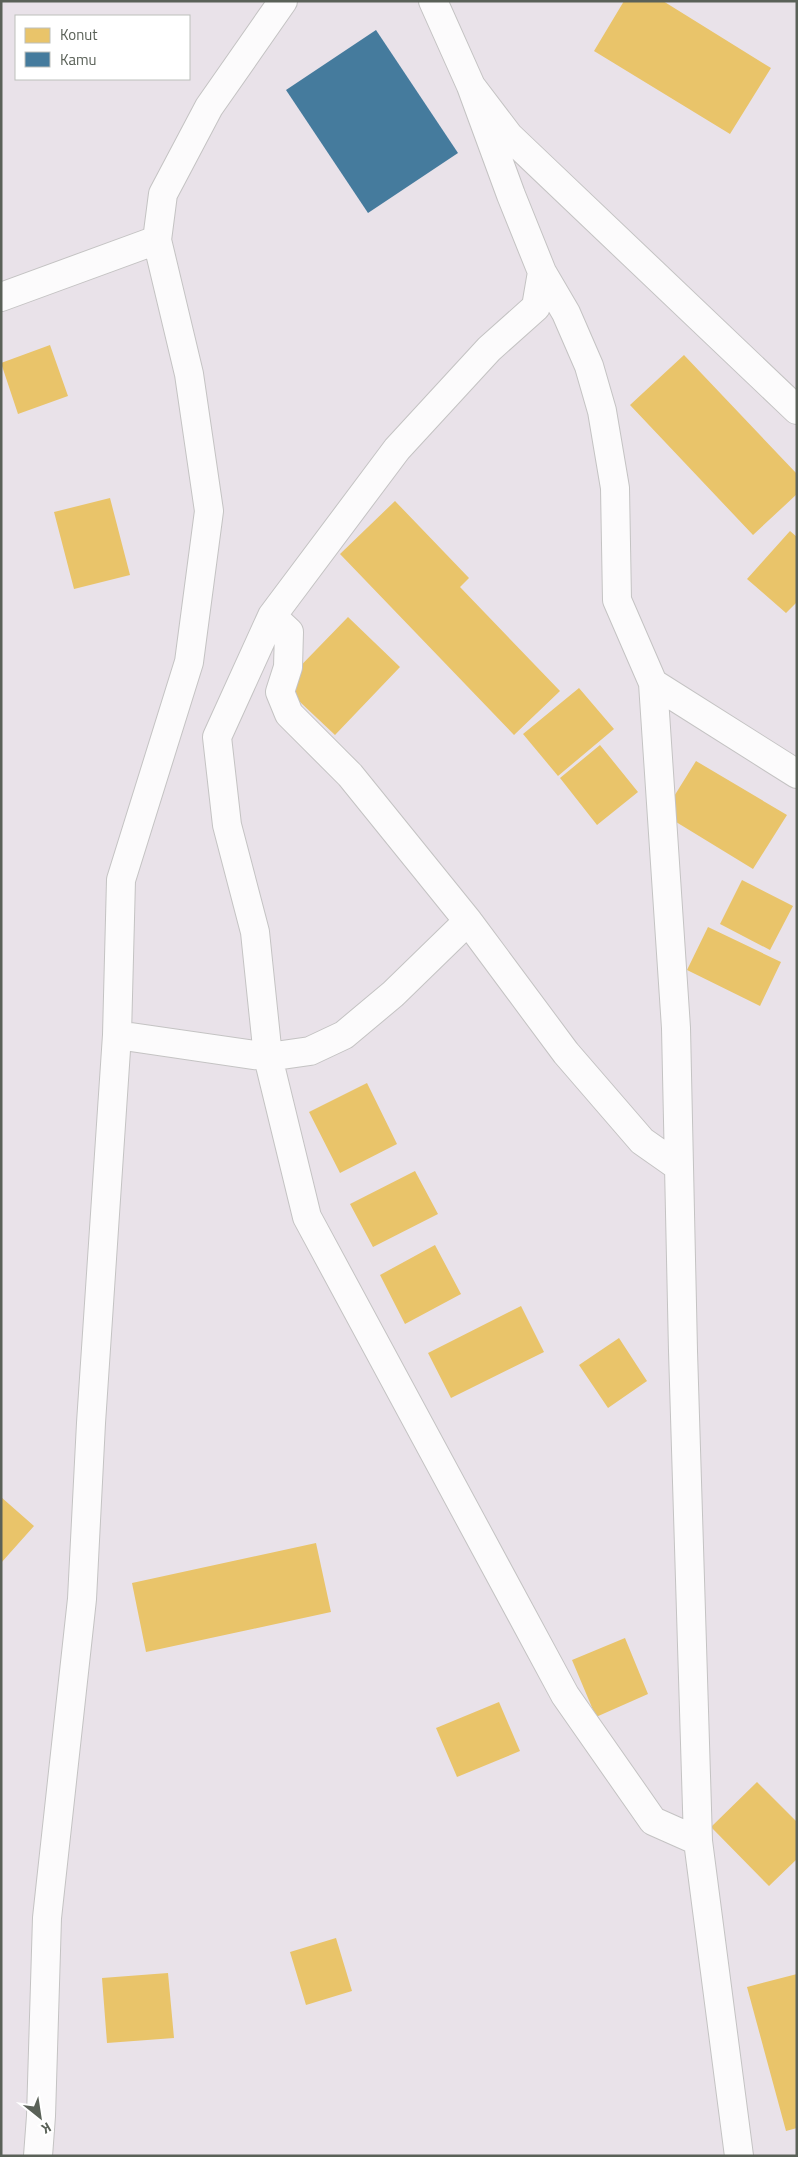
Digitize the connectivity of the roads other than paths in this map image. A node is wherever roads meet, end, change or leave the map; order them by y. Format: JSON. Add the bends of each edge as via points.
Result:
{"nodes":[{"id":1,"x":284,"y":1,"type":"edge"},
{"id":2,"x":433,"y":1,"type":"edge"},
{"id":3,"x":471,"y":86,"type":"junction"},
{"id":4,"x":157,"y":240,"type":"junction"},
{"id":5,"x":542,"y":272,"type":"junction"},
{"id":6,"x":1,"y":296,"type":"edge"},
{"id":7,"x":797,"y":410,"type":"edge"},
{"id":8,"x":272,"y":616,"type":"junction"},
{"id":9,"x":653,"y":683,"type":"junction"},
{"id":10,"x":797,"y":774,"type":"edge"},
{"id":11,"x":468,"y":921,"type":"junction"},
{"id":12,"x":117,"y":1035,"type":"junction"},
{"id":13,"x":268,"y":1057,"type":"junction"},
{"id":14,"x":679,"y":1167,"type":"junction"},
{"id":15,"x":698,"y":1841,"type":"junction"},
{"id":16,"x":38,"y":2156,"type":"edge"},
{"id":17,"x":739,"y":2156,"type":"edge"}],
"edges":[{"from":1,"to":4,"type":"street","via":[[209,107],[164,194]]},
{"from":2,"to":3,"type":"street"},
{"from":3,"to":5,"type":"street"},
{"from":3,"to":7,"type":"street","via":[[509,136]]},
{"from":4,"to":6,"type":"street"},
{"from":4,"to":12,"type":"street","via":[[189,374],[209,511],[189,662],[121,880]]},
{"from":5,"to":8,"type":"street","via":[[536,307],[489,349],[398,449]]},
{"from":5,"to":9,"type":"street","via":[[566,313],[589,366],[602,411],[615,488],[617,600]]},
{"from":8,"to":11,"type":"street","via":[[289,632],[288,667],[280,692],[289,714],[350,775]]},
{"from":8,"to":13,"type":"street","via":[[217,737],[227,825],[255,932]]},
{"from":9,"to":10,"type":"street"},
{"from":9,"to":14,"type":"street","via":[[676,1028]]},
{"from":11,"to":13,"type":"street","via":[[394,994],[344,1035],[310,1051]]},
{"from":11,"to":14,"type":"street","via":[[566,1053],[642,1141]]},
{"from":12,"to":13,"type":"street"},
{"from":12,"to":16,"type":"street","via":[[90,1423],[82,1599],[47,1918]]},
{"from":13,"to":15,"type":"street","via":[[307,1217],[560,1686],[653,1821]]},
{"from":14,"to":15,"type":"street"},
{"from":15,"to":17,"type":"street"}]}
